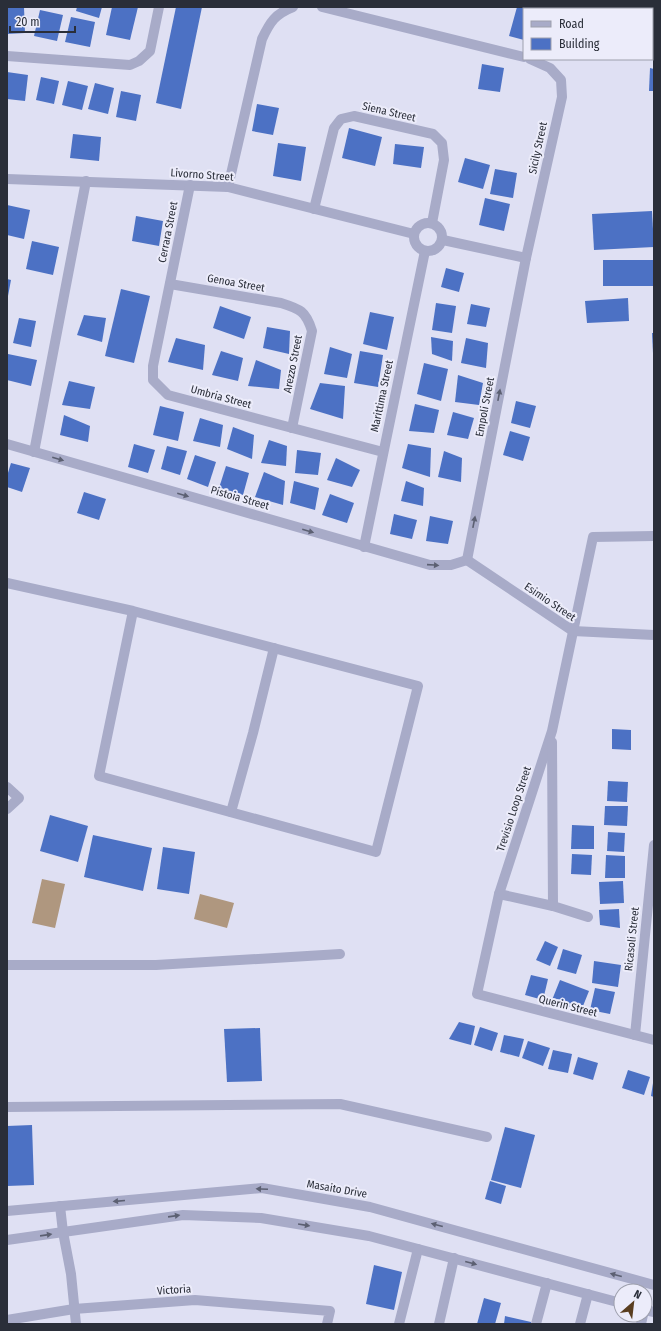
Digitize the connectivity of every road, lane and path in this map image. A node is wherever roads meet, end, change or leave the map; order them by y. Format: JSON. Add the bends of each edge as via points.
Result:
{"nodes":[{"id":1,"x":159,"y":7,"type":"edge"},
{"id":2,"x":293,"y":7,"type":"edge"},
{"id":3,"x":322,"y":7,"type":"edge"},
{"id":4,"x":7,"y":56,"type":"edge"},
{"id":5,"x":523,"y":57,"type":"edge"},
{"id":6,"x":532,"y":60,"type":"edge"},
{"id":7,"x":7,"y":179,"type":"edge"},
{"id":8,"x":86,"y":182,"type":"junction"},
{"id":9,"x":190,"y":185,"type":"junction"},
{"id":10,"x":228,"y":187,"type":"junction"},
{"id":11,"x":314,"y":209,"type":"junction"},
{"id":12,"x":432,"y":223,"type":"junction"},
{"id":13,"x":414,"y":234,"type":"junction"},
{"id":14,"x":442,"y":240,"type":"junction"},
{"id":15,"x":425,"y":251,"type":"junction"},
{"id":16,"x":526,"y":258,"type":"junction"},
{"id":17,"x":170,"y":284,"type":"junction"},
{"id":18,"x":298,"y":308,"type":"joint"},
{"id":19,"x":292,"y":428,"type":"junction"},
{"id":20,"x":7,"y":444,"type":"edge"},
{"id":21,"x":34,"y":452,"type":"junction"},
{"id":22,"x":383,"y":452,"type":"junction"},
{"id":23,"x":654,"y":536,"type":"edge"},
{"id":24,"x":364,"y":546,"type":"junction"},
{"id":25,"x":467,"y":560,"type":"junction"},
{"id":26,"x":7,"y":583,"type":"edge"},
{"id":27,"x":133,"y":611,"type":"junction"},
{"id":28,"x":573,"y":631,"type":"junction"},
{"id":29,"x":654,"y":635,"type":"edge"},
{"id":30,"x":274,"y":648,"type":"junction"},
{"id":31,"x":552,"y":732,"type":"junction"},
{"id":32,"x":7,"y":787,"type":"edge"},
{"id":33,"x":7,"y":809,"type":"edge"},
{"id":34,"x":231,"y":812,"type":"junction"},
{"id":35,"x":654,"y":845,"type":"edge"},
{"id":36,"x":499,"y":894,"type":"junction"},
{"id":37,"x":553,"y":906,"type":"junction"},
{"id":38,"x":588,"y":917,"type":"dead end"},
{"id":39,"x":340,"y":954,"type":"dead end"},
{"id":40,"x":7,"y":965,"type":"edge"},
{"id":41,"x":477,"y":994,"type":"joint"},
{"id":42,"x":634,"y":1035,"type":"junction"},
{"id":43,"x":654,"y":1040,"type":"edge"},
{"id":44,"x":7,"y":1107,"type":"edge"},
{"id":45,"x":487,"y":1137,"type":"dead end"},
{"id":46,"x":60,"y":1206,"type":"junction"},
{"id":47,"x":7,"y":1211,"type":"edge"},
{"id":48,"x":63,"y":1232,"type":"junction"},
{"id":49,"x":7,"y":1240,"type":"edge"},
{"id":50,"x":418,"y":1249,"type":"junction"},
{"id":51,"x":454,"y":1258,"type":"junction"},
{"id":52,"x":547,"y":1283,"type":"junction"},
{"id":53,"x":654,"y":1285,"type":"edge"},
{"id":54,"x":588,"y":1294,"type":"junction"},
{"id":55,"x":613,"y":1301,"type":"edge"},
{"id":56,"x":74,"y":1309,"type":"junction"},
{"id":57,"x":7,"y":1320,"type":"edge"},
{"id":58,"x":76,"y":1324,"type":"edge"},
{"id":59,"x":327,"y":1324,"type":"edge"},
{"id":60,"x":399,"y":1324,"type":"edge"},
{"id":61,"x":439,"y":1324,"type":"edge"},
{"id":62,"x":536,"y":1324,"type":"edge"},
{"id":63,"x":580,"y":1324,"type":"edge"}],
"edges":[{"from":1,"to":4,"type":"street","via":[[150,51],[130,65]]},
{"from":2,"to":10,"type":"street","via":[[279,14],[269,24],[262,39]]},
{"from":3,"to":5,"type":"street"},
{"from":6,"to":16,"type":"street","name":"Sicily Street","via":[[550,68],[561,80],[562,97]]},
{"from":7,"to":8,"type":"street","name":"Livorno Street"},
{"from":8,"to":9,"type":"street","name":"Livorno Street"},
{"from":8,"to":21,"type":"street"},
{"from":9,"to":10,"type":"street","name":"Livorno Street"},
{"from":9,"to":17,"type":"street","name":"Cerrara Street"},
{"from":10,"to":11,"type":"street","name":"Livorno Street"},
{"from":11,"to":12,"type":"street","name":"Siena Street","via":[[334,128],[341,119],[354,116],[433,134],[442,143],[444,160]]},
{"from":11,"to":13,"type":"street","name":"Livorno Street"},
{"from":12,"to":13,"type":"street","via":[[421,225]]},
{"from":12,"to":14,"type":"street","via":[[441,230]]},
{"from":13,"to":15,"type":"street","via":[[416,245]]},
{"from":14,"to":15,"type":"street","via":[[436,250]]},
{"from":14,"to":16,"type":"street"},
{"from":15,"to":22,"type":"street","name":"Marittima Street"},
{"from":25,"to":16,"type":"street","name":"Empoli Street","one_way":true},
{"from":17,"to":18,"type":"street","name":"Genoa Street"},
{"from":17,"to":19,"type":"street","name":"Umbria Street","via":[[153,366],[153,380],[168,395]]},
{"from":18,"to":19,"type":"street","name":"Arezzo Street","via":[[308,320],[312,331]]},
{"from":19,"to":22,"type":"street","name":"Umbria Street"},
{"from":20,"to":21,"type":"street","name":"Pistoia Street"},
{"from":21,"to":24,"type":"street","name":"Pistoia Street","one_way":true},
{"from":22,"to":24,"type":"street","name":"Marittima Street"},
{"from":23,"to":28,"type":"street","name":"Trevisio Loop Street","via":[[593,537]]},
{"from":24,"to":25,"type":"street","name":"Pistoia Street","one_way":true,"via":[[430,565],[451,565]]},
{"from":25,"to":28,"type":"street","name":"Esimio Street"},
{"from":26,"to":27,"type":"street"},
{"from":27,"to":30,"type":"street"},
{"from":27,"to":34,"type":"street","via":[[99,776]]},
{"from":28,"to":29,"type":"street","name":"Esimio Street"},
{"from":28,"to":31,"type":"street","name":"Trevisio Loop Street"},
{"from":30,"to":34,"type":"street"},
{"from":30,"to":34,"type":"street","via":[[418,686],[376,852]]},
{"from":31,"to":36,"type":"street","name":"Trevisio Loop Street"},
{"from":31,"to":37,"type":"street"},
{"from":32,"to":33,"type":"street","via":[[19,798]]},
{"from":35,"to":42,"type":"street","name":"Ricasoli Street"},
{"from":36,"to":37,"type":"street"},
{"from":36,"to":41,"type":"street","name":"Trevisio Loop Street"},
{"from":37,"to":38,"type":"street"},
{"from":39,"to":40,"type":"street","via":[[156,965]]},
{"from":41,"to":42,"type":"street","name":"Querin Street"},
{"from":42,"to":43,"type":"street","name":"Querin Street"},
{"from":44,"to":45,"type":"street","via":[[340,1104]]},
{"from":46,"to":47,"type":"street","name":"Masaito Drive"},
{"from":46,"to":48,"type":"street"},
{"from":53,"to":46,"type":"street","name":"Masaito Drive","one_way":true,"via":[[370,1207],[262,1188]]},
{"from":49,"to":48,"type":"street","one_way":true},
{"from":48,"to":50,"type":"street","one_way":true,"via":[[183,1215],[261,1218],[368,1236]]},
{"from":48,"to":56,"type":"street"},
{"from":50,"to":51,"type":"street"},
{"from":50,"to":60,"type":"street"},
{"from":51,"to":52,"type":"street","one_way":true},
{"from":51,"to":61,"type":"street"},
{"from":52,"to":54,"type":"street"},
{"from":52,"to":62,"type":"street"},
{"from":54,"to":55,"type":"street"},
{"from":54,"to":63,"type":"street"},
{"from":56,"to":57,"type":"street","name":"Victoria"},
{"from":56,"to":58,"type":"street"},
{"from":56,"to":59,"type":"street","name":"Victoria","via":[[195,1300],[330,1311]]}]}
